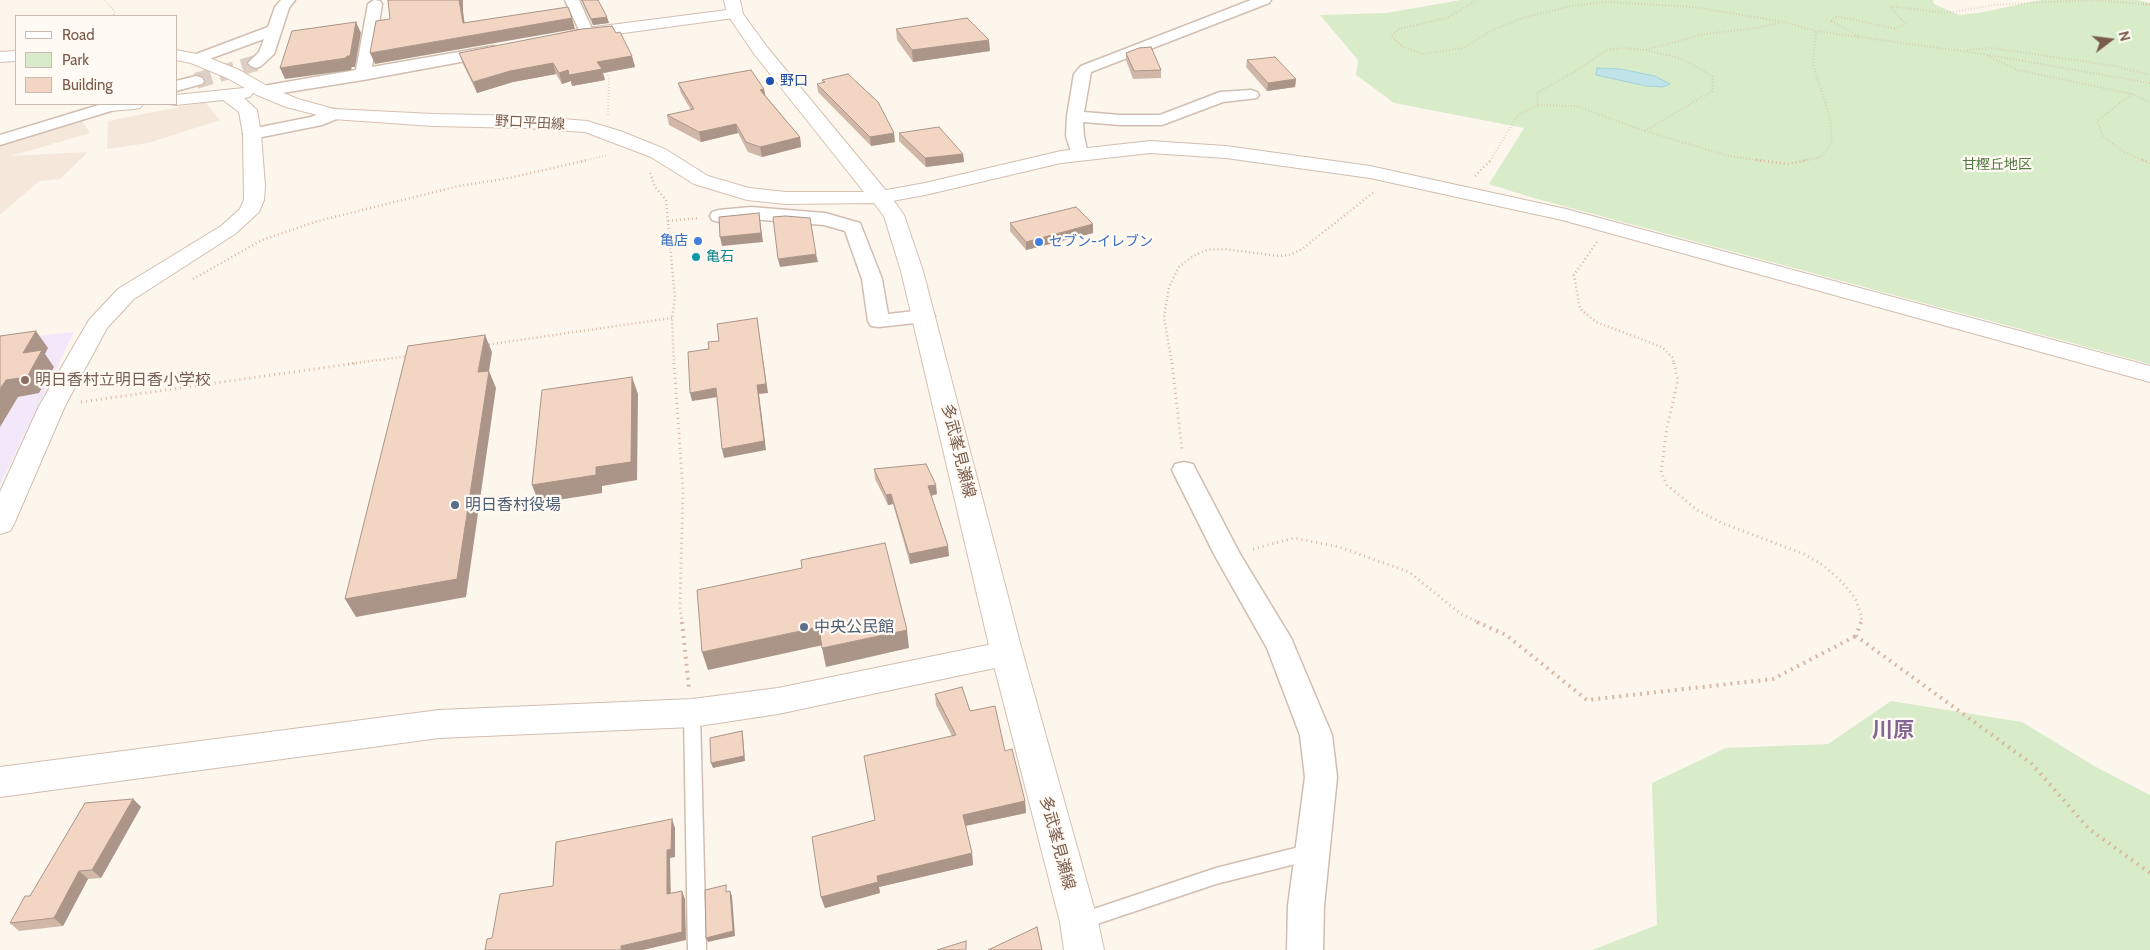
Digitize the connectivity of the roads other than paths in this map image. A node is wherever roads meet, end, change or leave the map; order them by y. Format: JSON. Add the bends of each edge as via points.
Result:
{"nodes":[{"id":1,"x":288,"y":0,"type":"edge"},
{"id":2,"x":572,"y":0,"type":"edge"},
{"id":3,"x":1264,"y":0,"type":"edge"},
{"id":4,"x":375,"y":4,"type":"dead end"},
{"id":5,"x":733,"y":7,"type":"edge"},
{"id":6,"x":276,"y":29,"type":"junction"},
{"id":7,"x":587,"y":33,"type":"junction"},
{"id":8,"x":548,"y":41,"type":"edge"},
{"id":9,"x":509,"y":48,"type":"edge"},
{"id":10,"x":178,"y":55,"type":"edge"},
{"id":11,"x":15,"y":56,"type":"edge"},
{"id":12,"x":0,"y":57,"type":"edge"},
{"id":13,"x":196,"y":58,"type":"junction"},
{"id":14,"x":256,"y":63,"type":"tunnel mouth"},
{"id":15,"x":363,"y":75,"type":"junction"},
{"id":16,"x":196,"y":80,"type":"tunnel mouth"},
{"id":17,"x":178,"y":85,"type":"edge"},
{"id":18,"x":263,"y":92,"type":"junction"},
{"id":19,"x":226,"y":94,"type":"junction"},
{"id":20,"x":1251,"y":95,"type":"dead end"},
{"id":21,"x":178,"y":100,"type":"edge"},
{"id":22,"x":112,"y":105,"type":"edge"},
{"id":23,"x":333,"y":114,"type":"junction"},
{"id":24,"x":1075,"y":116,"type":"junction"},
{"id":25,"x":252,"y":134,"type":"junction"},
{"id":26,"x":0,"y":140,"type":"edge"},
{"id":27,"x":1079,"y":154,"type":"junction"},
{"id":28,"x":882,"y":197,"type":"junction"},
{"id":29,"x":719,"y":216,"type":"edge"},
{"id":30,"x":924,"y":316,"type":"junction"},
{"id":31,"x":2150,"y":374,"type":"edge"},
{"id":32,"x":1184,"y":470,"type":"road end"},
{"id":33,"x":0,"y":524,"type":"edge"},
{"id":34,"x":1007,"y":654,"type":"junction"},
{"id":35,"x":692,"y":713,"type":"junction"},
{"id":36,"x":0,"y":782,"type":"edge"},
{"id":37,"x":1311,"y":852,"type":"junction"},
{"id":38,"x":1079,"y":922,"type":"junction"},
{"id":39,"x":697,"y":950,"type":"edge"},
{"id":40,"x":1084,"y":950,"type":"edge"},
{"id":41,"x":1305,"y":950,"type":"edge"}],
"edges":[{"from":1,"to":6,"type":"street","via":[[282,7]]},
{"from":2,"to":7,"type":"street"},
{"from":3,"to":24,"type":"street","via":[[1086,69],[1082,74]]},
{"from":4,"to":15,"type":"street"},
{"from":5,"to":7,"type":"street"},
{"from":5,"to":28,"type":"street","name":"多武峯見瀬線","via":[[784,78]]},
{"from":6,"to":13,"type":"street"},
{"from":6,"to":14,"type":"street","via":[[266,54]]},
{"from":7,"to":8,"type":"street"},
{"from":9,"to":15,"type":"street"},
{"from":10,"to":13,"type":"street","name":"野口平田線"},
{"from":11,"to":12,"type":"street"},
{"from":13,"to":18,"type":"street","name":"野口平田線"},
{"from":15,"to":18,"type":"street"},
{"from":16,"to":17,"type":"street"},
{"from":18,"to":19,"type":"street"},
{"from":18,"to":23,"type":"street","name":"野口平田線"},
{"from":19,"to":21,"type":"street"},
{"from":19,"to":25,"type":"street","via":[[248,110]]},
{"from":20,"to":24,"type":"street","via":[[1220,97],[1162,120]]},
{"from":22,"to":26,"type":"street"},
{"from":23,"to":25,"type":"street","via":[[316,122]]},
{"from":23,"to":28,"type":"street","name":"野口平田線","via":[[587,127],[658,153],[700,180],[747,194],[831,199]]},
{"from":24,"to":27,"type":"street"},
{"from":25,"to":33,"type":"street","via":[[255,186],[249,212],[228,230],[143,282],[97,324],[52,406]]},
{"from":27,"to":28,"type":"street","name":"野口平田線"},
{"from":27,"to":31,"type":"street","name":"野口平田線","via":[[1177,148],[1390,175],[1598,224]]},
{"from":28,"to":30,"type":"street","name":"多武峯見瀬線","via":[[894,215]]},
{"from":29,"to":30,"type":"street","via":[[751,213],[825,219],[853,226],[872,280],[879,321]]},
{"from":30,"to":34,"type":"street","name":"多武峯見瀬線"},
{"from":32,"to":37,"type":"street","via":[[1228,556],[1281,646],[1316,735],[1320,777]]},
{"from":34,"to":35,"type":"street","via":[[778,701]]},
{"from":34,"to":38,"type":"street","name":"多武峯見瀬線"},
{"from":35,"to":36,"type":"street","via":[[439,724]]},
{"from":35,"to":39,"type":"lane"},
{"from":37,"to":38,"type":"lane","via":[[1216,876]]},
{"from":37,"to":41,"type":"street"},
{"from":38,"to":40,"type":"street","name":"多武峯見瀬線"}]}
